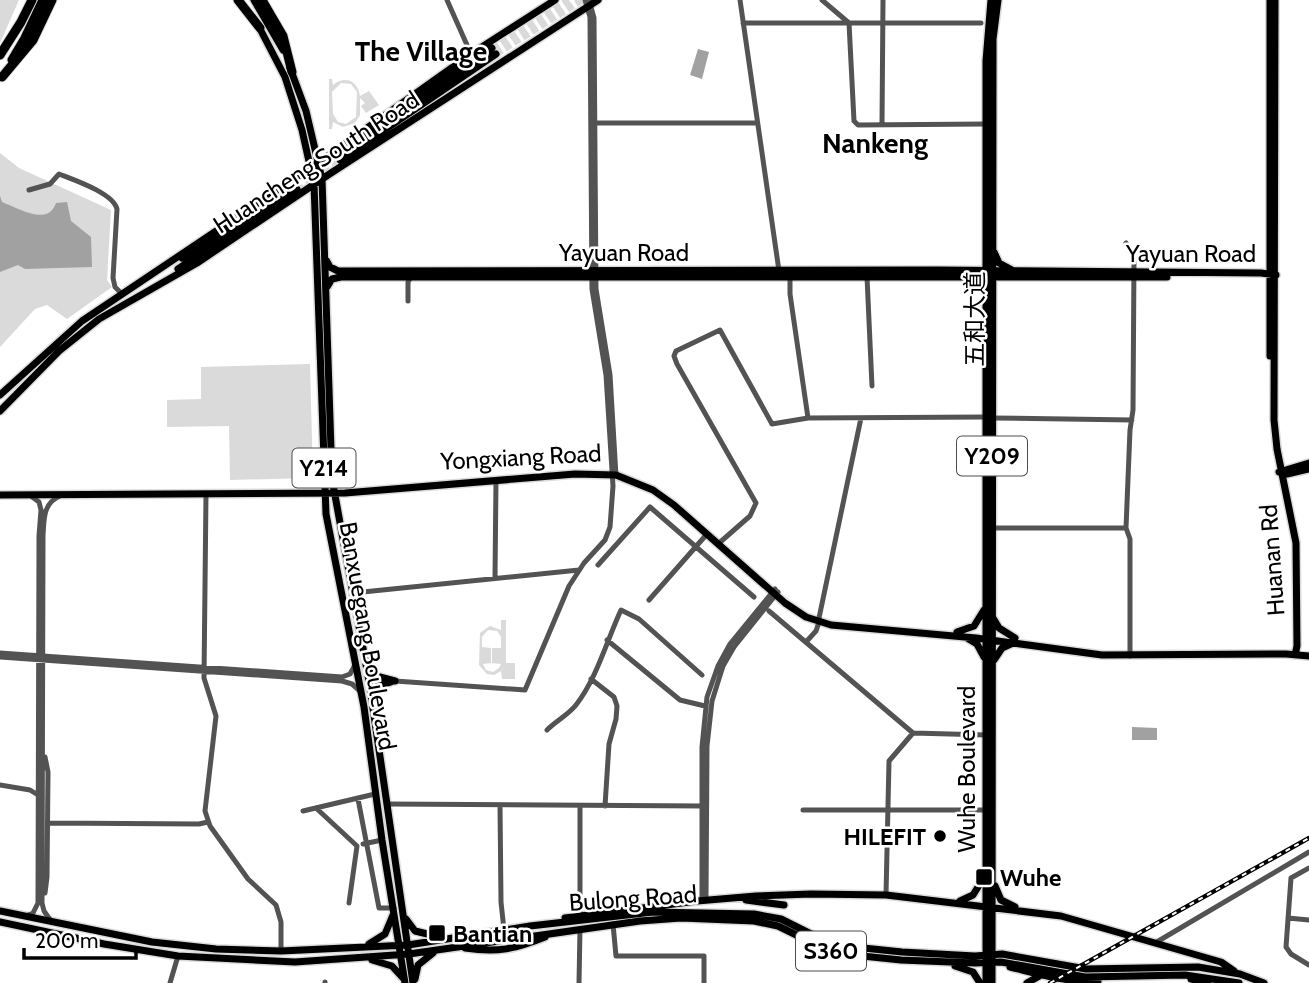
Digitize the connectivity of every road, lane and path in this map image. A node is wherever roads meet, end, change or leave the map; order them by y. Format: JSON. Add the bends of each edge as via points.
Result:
{"nodes":[{"id":1,"x":32,"y":0,"type":"edge"},
{"id":2,"x":43,"y":0,"type":"edge"},
{"id":3,"x":55,"y":0,"type":"edge"},
{"id":4,"x":238,"y":0,"type":"edge"},
{"id":5,"x":244,"y":0,"type":"edge"},
{"id":6,"x":254,"y":0,"type":"edge"},
{"id":7,"x":262,"y":0,"type":"edge"},
{"id":8,"x":447,"y":0,"type":"edge"},
{"id":9,"x":555,"y":0,"type":"edge"},
{"id":10,"x":740,"y":0,"type":"edge"},
{"id":11,"x":822,"y":0,"type":"edge"},
{"id":12,"x":883,"y":0,"type":"edge"},
{"id":13,"x":991,"y":0,"type":"edge"},
{"id":14,"x":998,"y":0,"type":"edge"},
{"id":15,"x":1273,"y":0,"type":"edge"},
{"id":16,"x":590,"y":2,"type":"edge"},
{"id":17,"x":743,"y":23,"type":"junction"},
{"id":18,"x":849,"y":23,"type":"junction"},
{"id":19,"x":883,"y":23,"type":"junction"},
{"id":20,"x":981,"y":23,"type":"dead end"},
{"id":21,"x":260,"y":28,"type":"junction"},
{"id":22,"x":471,"y":54,"type":"junction"},
{"id":23,"x":0,"y":55,"type":"edge"},
{"id":24,"x":472,"y":69,"type":"junction"},
{"id":25,"x":292,"y":72,"type":"junction"},
{"id":26,"x":454,"y":74,"type":"junction"},
{"id":27,"x":1,"y":78,"type":"edge"},
{"id":28,"x":387,"y":112,"type":"junction"},
{"id":29,"x":593,"y":123,"type":"junction"},
{"id":30,"x":756,"y":123,"type":"junction"},
{"id":31,"x":882,"y":124,"type":"junction"},
{"id":32,"x":986,"y":124,"type":"junction"},
{"id":33,"x":371,"y":147,"type":"junction"},
{"id":34,"x":319,"y":162,"type":"junction"},
{"id":35,"x":311,"y":167,"type":"junction"},
{"id":36,"x":322,"y":179,"type":"junction"},
{"id":37,"x":314,"y":184,"type":"junction"},
{"id":38,"x":29,"y":190,"type":"dead end"},
{"id":39,"x":1126,"y":243,"type":"dead end"},
{"id":40,"x":989,"y":246,"type":"junction"},
{"id":41,"x":326,"y":258,"type":"junction"},
{"id":42,"x":963,"y":273,"type":"junction"},
{"id":43,"x":594,"y":274,"type":"junction"},
{"id":44,"x":779,"y":274,"type":"junction"},
{"id":45,"x":790,"y":274,"type":"junction"},
{"id":46,"x":939,"y":274,"type":"junction"},
{"id":47,"x":989,"y":274,"type":"junction"},
{"id":48,"x":1015,"y":274,"type":"junction"},
{"id":49,"x":1134,"y":275,"type":"junction"},
{"id":50,"x":1272,"y":275,"type":"junction"},
{"id":51,"x":867,"y":277,"type":"junction"},
{"id":52,"x":407,"y":279,"type":"junction"},
{"id":53,"x":326,"y":288,"type":"junction"},
{"id":54,"x":121,"y":293,"type":"junction"},
{"id":55,"x":408,"y":301,"type":"dead end"},
{"id":56,"x":989,"y":303,"type":"junction"},
{"id":57,"x":122,"y":305,"type":"junction"},
{"id":58,"x":872,"y":386,"type":"dead end"},
{"id":59,"x":0,"y":396,"type":"edge"},
{"id":60,"x":0,"y":411,"type":"edge"},
{"id":61,"x":989,"y":417,"type":"junction"},
{"id":62,"x":808,"y":418,"type":"junction"},
{"id":63,"x":861,"y":418,"type":"junction"},
{"id":64,"x":1132,"y":420,"type":"junction"},
{"id":65,"x":1279,"y":456,"type":"junction"},
{"id":66,"x":1305,"y":467,"type":"edge"},
{"id":67,"x":615,"y":473,"type":"junction"},
{"id":68,"x":1281,"y":474,"type":"junction"},
{"id":69,"x":496,"y":480,"type":"junction"},
{"id":70,"x":325,"y":491,"type":"junction"},
{"id":71,"x":335,"y":491,"type":"junction"},
{"id":72,"x":0,"y":493,"type":"edge"},
{"id":73,"x":206,"y":494,"type":"junction"},
{"id":74,"x":1287,"y":494,"type":"junction"},
{"id":75,"x":28,"y":495,"type":"junction"},
{"id":76,"x":61,"y":495,"type":"junction"},
{"id":77,"x":992,"y":528,"type":"junction"},
{"id":78,"x":1126,"y":528,"type":"junction"},
{"id":79,"x":707,"y":534,"type":"junction"},
{"id":80,"x":719,"y":542,"type":"junction"},
{"id":81,"x":696,"y":547,"type":"junction"},
{"id":82,"x":598,"y":565,"type":"dead end"},
{"id":83,"x":579,"y":569,"type":"junction"},
{"id":84,"x":495,"y":578,"type":"junction"},
{"id":85,"x":775,"y":592,"type":"junction"},
{"id":86,"x":353,"y":593,"type":"junction"},
{"id":87,"x":754,"y":597,"type":"dead end"},
{"id":88,"x":649,"y":600,"type":"dead end"},
{"id":89,"x":989,"y":607,"type":"junction"},
{"id":90,"x":769,"y":611,"type":"dead end"},
{"id":91,"x":819,"y":620,"type":"junction"},
{"id":92,"x":960,"y":634,"type":"junction"},
{"id":93,"x":989,"y":637,"type":"junction"},
{"id":94,"x":607,"y":640,"type":"junction"},
{"id":95,"x":1016,"y":640,"type":"junction"},
{"id":96,"x":806,"y":642,"type":"junction"},
{"id":97,"x":1130,"y":654,"type":"junction"},
{"id":98,"x":0,"y":655,"type":"edge"},
{"id":99,"x":364,"y":655,"type":"junction"},
{"id":100,"x":1295,"y":655,"type":"junction"},
{"id":101,"x":1309,"y":656,"type":"edge"},
{"id":102,"x":41,"y":657,"type":"junction"},
{"id":103,"x":355,"y":662,"type":"junction"},
{"id":104,"x":987,"y":666,"type":"junction"},
{"id":105,"x":204,"y":669,"type":"junction"},
{"id":106,"x":702,"y":675,"type":"dead end"},
{"id":107,"x":591,"y":679,"type":"junction"},
{"id":108,"x":395,"y":681,"type":"junction"},
{"id":109,"x":361,"y":693,"type":"junction"},
{"id":110,"x":373,"y":705,"type":"junction"},
{"id":111,"x":705,"y":706,"type":"junction"},
{"id":112,"x":547,"y":730,"type":"dead end"},
{"id":113,"x":913,"y":733,"type":"junction"},
{"id":114,"x":988,"y":735,"type":"junction"},
{"id":115,"x":43,"y":747,"type":"junction"},
{"id":116,"x":38,"y":783,"type":"junction"},
{"id":117,"x":0,"y":784,"type":"edge"},
{"id":118,"x":38,"y":794,"type":"junction"},
{"id":119,"x":376,"y":794,"type":"junction"},
{"id":120,"x":358,"y":799,"type":"junction"},
{"id":121,"x":387,"y":804,"type":"junction"},
{"id":122,"x":500,"y":805,"type":"junction"},
{"id":123,"x":605,"y":806,"type":"junction"},
{"id":124,"x":704,"y":806,"type":"junction"},
{"id":125,"x":580,"y":807,"type":"junction"},
{"id":126,"x":316,"y":808,"type":"junction"},
{"id":127,"x":886,"y":809,"type":"junction"},
{"id":128,"x":803,"y":810,"type":"dead end"},
{"id":129,"x":988,"y":810,"type":"junction"},
{"id":130,"x":303,"y":811,"type":"dead end"},
{"id":131,"x":208,"y":822,"type":"junction"},
{"id":132,"x":48,"y":823,"type":"junction"},
{"id":133,"x":382,"y":840,"type":"junction"},
{"id":134,"x":367,"y":844,"type":"junction"},
{"id":135,"x":357,"y":845,"type":"junction"},
{"id":136,"x":1309,"y":852,"type":"edge"},
{"id":137,"x":1309,"y":868,"type":"edge"},
{"id":138,"x":988,"y":876,"type":"junction"},
{"id":139,"x":886,"y":895,"type":"junction"},
{"id":140,"x":729,"y":898,"type":"junction"},
{"id":141,"x":704,"y":900,"type":"junction"},
{"id":142,"x":42,"y":903,"type":"junction"},
{"id":143,"x":349,"y":903,"type":"dead end"},
{"id":144,"x":953,"y":903,"type":"junction"},
{"id":145,"x":784,"y":905,"type":"dead end"},
{"id":146,"x":988,"y":906,"type":"junction"},
{"id":147,"x":397,"y":910,"type":"junction"},
{"id":148,"x":1022,"y":910,"type":"junction"},
{"id":149,"x":0,"y":911,"type":"edge"},
{"id":150,"x":580,"y":915,"type":"junction"},
{"id":151,"x":22,"y":916,"type":"junction"},
{"id":152,"x":1288,"y":918,"type":"junction"},
{"id":153,"x":1309,"y":920,"type":"edge"},
{"id":154,"x":0,"y":922,"type":"edge"},
{"id":155,"x":53,"y":923,"type":"junction"},
{"id":156,"x":613,"y":924,"type":"junction"},
{"id":157,"x":530,"y":926,"type":"junction"},
{"id":158,"x":580,"y":929,"type":"junction"},
{"id":159,"x":504,"y":930,"type":"junction"},
{"id":160,"x":448,"y":939,"type":"junction"},
{"id":161,"x":1155,"y":943,"type":"junction"},
{"id":162,"x":403,"y":944,"type":"junction"},
{"id":163,"x":359,"y":947,"type":"junction"},
{"id":164,"x":442,"y":949,"type":"junction"},
{"id":165,"x":281,"y":951,"type":"junction"},
{"id":166,"x":405,"y":955,"type":"junction"},
{"id":167,"x":178,"y":956,"type":"junction"},
{"id":168,"x":1309,"y":956,"type":"edge"},
{"id":169,"x":361,"y":958,"type":"junction"},
{"id":170,"x":989,"y":959,"type":"junction"},
{"id":171,"x":937,"y":962,"type":"junction"},
{"id":172,"x":1306,"y":964,"type":"edge"},
{"id":173,"x":1041,"y":975,"type":"junction"},
{"id":174,"x":1177,"y":975,"type":"junction"},
{"id":175,"x":1121,"y":976,"type":"junction"},
{"id":176,"x":1167,"y":979,"type":"edge"},
{"id":177,"x":1239,"y":979,"type":"edge"},
{"id":178,"x":170,"y":983,"type":"edge"},
{"id":179,"x":405,"y":983,"type":"edge"},
{"id":180,"x":414,"y":983,"type":"edge"},
{"id":181,"x":579,"y":983,"type":"edge"},
{"id":182,"x":704,"y":983,"type":"edge"},
{"id":183,"x":980,"y":983,"type":"edge"},
{"id":184,"x":986,"y":983,"type":"edge"},
{"id":185,"x":992,"y":983,"type":"edge"},
{"id":186,"x":1027,"y":983,"type":"edge"},
{"id":187,"x":1081,"y":983,"type":"edge"},
{"id":188,"x":1208,"y":983,"type":"edge"},
{"id":189,"x":1264,"y":983,"type":"edge"}],
"edges":[{"from":1,"to":23,"type":"highway"},
{"from":2,"to":27,"type":"highway"},
{"from":3,"to":27,"type":"highway","via":[[27,49]]},
{"from":4,"to":21,"type":"highway"},
{"from":5,"to":21,"type":"main road","name":"Banxuegang Boulevard","number":"Y214"},
{"from":6,"to":25,"type":"main road","name":"Banxuegang Boulevard","number":"Y214"},
{"from":7,"to":25,"type":"highway","via":[[283,36]]},
{"from":8,"to":22,"type":"street"},
{"from":9,"to":22,"type":"main road","name":"Huancheng South Road"},
{"from":10,"to":17,"type":"street"},
{"from":11,"to":18,"type":"street"},
{"from":12,"to":19,"type":"street"},
{"from":13,"to":32,"type":"main road","name":"五和大道","number":"Y209"},
{"from":14,"to":40,"type":"main road","name":"五和大道","number":"Y209","via":[[993,39]]},
{"from":15,"to":50,"type":"main road","name":"Huanan Rd"},
{"from":16,"to":29,"type":"street"},
{"from":16,"to":33,"type":"main road","name":"Huancheng South Road"},
{"from":17,"to":18,"type":"street"},
{"from":17,"to":30,"type":"street"},
{"from":18,"to":19,"type":"street"},
{"from":18,"to":31,"type":"street","via":[[854,121],[858,125]]},
{"from":19,"to":20,"type":"street"},
{"from":19,"to":31,"type":"street"},
{"from":21,"to":35,"type":"main road","name":"Banxuegang Boulevard","number":"Y214","via":[[285,76]]},
{"from":22,"to":28,"type":"main road","name":"Huancheng South Road"},
{"from":24,"to":26,"type":"main road","name":"Huancheng South Road","via":[[494,51]]},
{"from":24,"to":26,"type":"main road","name":"Huancheng South Road","via":[[338,157]]},
{"from":24,"to":33,"type":"main road","via":[[451,90]]},
{"from":25,"to":34,"type":"main road","name":"Banxuegang Boulevard","number":"Y214"},
{"from":26,"to":28,"type":"main road"},
{"from":28,"to":34,"type":"main road","name":"Huancheng South Road"},
{"from":29,"to":30,"type":"street"},
{"from":29,"to":43,"type":"street"},
{"from":30,"to":44,"type":"street"},
{"from":31,"to":32,"type":"street"},
{"from":32,"to":40,"type":"main road","name":"五和大道","number":"Y209"},
{"from":33,"to":36,"type":"main road","name":"Huancheng South Road"},
{"from":34,"to":35,"type":"main road","name":"Huancheng South Road"},
{"from":34,"to":36,"type":"main road","name":"Banxuegang Boulevard","number":"Y214"},
{"from":35,"to":37,"type":"main road","name":"Banxuegang Boulevard","number":"Y214"},
{"from":35,"to":54,"type":"main road","name":"Huancheng South Road"},
{"from":36,"to":37,"type":"main road","name":"Huancheng South Road"},
{"from":36,"to":41,"type":"main road","name":"Banxuegang Boulevard","number":"Y214"},
{"from":37,"to":57,"type":"main road","name":"Huancheng South Road","via":[[197,263]]},
{"from":37,"to":70,"type":"main road","name":"Banxuegang Boulevard","number":"Y214"},
{"from":38,"to":54,"type":"street","via":[[50,184],[60,174],[113,200],[117,209],[113,278]]},
{"from":39,"to":49,"type":"street","via":[[1133,254]]},
{"from":40,"to":42,"type":"main road"},
{"from":40,"to":47,"type":"main road","name":"五和大道","number":"Y209"},
{"from":40,"to":48,"type":"main road","via":[[998,261]]},
{"from":41,"to":43,"type":"main road","name":"Yayuan Road","via":[[338,271]]},
{"from":41,"to":53,"type":"main road","name":"Banxuegang Boulevard","number":"Y214"},
{"from":42,"to":46,"type":"main road","name":"Yayuan Road"},
{"from":42,"to":47,"type":"main road","name":"Yayuan Road"},
{"from":42,"to":56,"type":"main road","via":[[979,286]]},
{"from":43,"to":44,"type":"main road","name":"Yayuan Road"},
{"from":43,"to":52,"type":"main road","name":"Yayuan Road"},
{"from":43,"to":67,"type":"street","via":[[595,317],[606,375]]},
{"from":44,"to":45,"type":"main road","name":"Yayuan Road"},
{"from":45,"to":46,"type":"main road","name":"Yayuan Road"},
{"from":45,"to":51,"type":"main road","name":"Yayuan Road"},
{"from":45,"to":62,"type":"street"},
{"from":46,"to":51,"type":"main road","name":"Yayuan Road"},
{"from":47,"to":48,"type":"main road","name":"Yayuan Road"},
{"from":47,"to":56,"type":"main road","name":"五和大道","number":"Y209"},
{"from":48,"to":49,"type":"main road","name":"Yayuan Road"},
{"from":48,"to":56,"type":"main road","via":[[1002,283]]},
{"from":49,"to":50,"type":"main road","name":"Yayuan Road"},
{"from":49,"to":64,"type":"street"},
{"from":50,"to":65,"type":"main road","name":"Huanan Rd","via":[[1274,420]]},
{"from":50,"to":68,"type":"main road","name":"Huanan Rd","via":[[1270,420]]},
{"from":51,"to":58,"type":"street"},
{"from":52,"to":53,"type":"main road","name":"Yayuan Road","via":[[341,277]]},
{"from":52,"to":55,"type":"street"},
{"from":53,"to":71,"type":"main road","name":"Banxuegang Boulevard","number":"Y214"},
{"from":54,"to":57,"type":"main road","name":"Huancheng South Road","via":[[295,187]]},
{"from":54,"to":59,"type":"main road","name":"Huancheng South Road","via":[[54,344]]},
{"from":56,"to":61,"type":"main road","name":"五和大道","number":"Y209"},
{"from":57,"to":60,"type":"main road","name":"Huancheng South Road","via":[[78,335]]},
{"from":61,"to":63,"type":"street"},
{"from":61,"to":64,"type":"street"},
{"from":61,"to":77,"type":"main road","name":"五和大道","number":"Y209"},
{"from":61,"to":89,"type":"main road","name":"五和大道","number":"Y209"},
{"from":62,"to":63,"type":"street"},
{"from":62,"to":80,"type":"street","via":[[772,424],[720,330],[676,351],[677,364],[756,503],[750,516]]},
{"from":63,"to":91,"type":"street"},
{"from":64,"to":78,"type":"street"},
{"from":65,"to":66,"type":"main road"},
{"from":65,"to":68,"type":"main road","name":"Huanan Rd"},
{"from":66,"to":68,"type":"main road"},
{"from":66,"to":74,"type":"main road","via":[[1290,482]]},
{"from":67,"to":69,"type":"main road","name":"Yongxiang Road"},
{"from":67,"to":71,"type":"main road","name":"Yongxiang Road","via":[[576,469]]},
{"from":67,"to":79,"type":"main road","name":"Yongxiang Road","via":[[659,494]]},
{"from":67,"to":80,"type":"main road","name":"Yongxiang Road","via":[[641,479],[662,491]]},
{"from":67,"to":83,"type":"street","via":[[608,536]]},
{"from":68,"to":74,"type":"main road","name":"Huanan Rd"},
{"from":68,"to":100,"type":"main road","name":"Huanan Rd","via":[[1292,543]]},
{"from":69,"to":71,"type":"main road","name":"Yongxiang Road"},
{"from":69,"to":84,"type":"street"},
{"from":70,"to":71,"type":"main road","name":"Yongxiang Road"},
{"from":70,"to":72,"type":"main road","name":"Yongxiang Road"},
{"from":70,"to":73,"type":"main road","name":"Yongxiang Road"},
{"from":70,"to":103,"type":"main road","name":"Banxuegang Boulevard","number":"Y214"},
{"from":71,"to":86,"type":"main road","name":"Banxuegang Boulevard","number":"Y214"},
{"from":72,"to":75,"type":"main road","name":"Yongxiang Road"},
{"from":73,"to":76,"type":"main road","name":"Yongxiang Road"},
{"from":73,"to":105,"type":"street"},
{"from":74,"to":100,"type":"main road","name":"Huanan Rd","via":[[1296,555]]},
{"from":75,"to":76,"type":"main road","name":"Yongxiang Road"},
{"from":75,"to":102,"type":"street","via":[[37,499],[41,510]]},
{"from":76,"to":102,"type":"street","via":[[51,500],[45,511]]},
{"from":77,"to":78,"type":"street"},
{"from":77,"to":89,"type":"main road","name":"五和大道","number":"Y209"},
{"from":78,"to":97,"type":"street","via":[[1130,539]]},
{"from":79,"to":80,"type":"main road","name":"Yongxiang Road"},
{"from":79,"to":81,"type":"street"},
{"from":80,"to":85,"type":"main road","name":"Yongxiang Road"},
{"from":81,"to":82,"type":"street","via":[[650,507]]},
{"from":81,"to":87,"type":"street"},
{"from":81,"to":88,"type":"street"},
{"from":83,"to":84,"type":"street"},
{"from":83,"to":108,"type":"street","via":[[526,690]]},
{"from":84,"to":86,"type":"street"},
{"from":85,"to":91,"type":"main road","name":"Yongxiang Road","via":[[799,613]]},
{"from":85,"to":111,"type":"street","via":[[730,644],[713,676]]},
{"from":85,"to":124,"type":"street","via":[[734,647],[714,691]]},
{"from":86,"to":99,"type":"main road","name":"Banxuegang Boulevard","number":"Y214"},
{"from":89,"to":92,"type":"main road","via":[[978,623]]},
{"from":89,"to":93,"type":"main road","name":"五和大道","number":"Y209"},
{"from":89,"to":95,"type":"main road","via":[[999,628]]},
{"from":90,"to":96,"type":"street"},
{"from":91,"to":92,"type":"main road","name":"Yongxiang Road","via":[[849,628]]},
{"from":91,"to":96,"type":"street"},
{"from":92,"to":93,"type":"main road","name":"Yongxiang Road"},
{"from":92,"to":104,"type":"main road","via":[[977,645]]},
{"from":93,"to":95,"type":"main road","name":"Yongxiang Road"},
{"from":93,"to":104,"type":"main road","name":"Wuhe Boulevard","number":"Y209"},
{"from":94,"to":106,"type":"street","via":[[621,610],[639,619]]},
{"from":94,"to":107,"type":"street"},
{"from":94,"to":111,"type":"street","via":[[680,700]]},
{"from":95,"to":97,"type":"main road","name":"Yongxiang Road","via":[[1102,656]]},
{"from":95,"to":104,"type":"main road"},
{"from":96,"to":113,"type":"street"},
{"from":97,"to":100,"type":"main road","name":"Yongxiang Road"},
{"from":98,"to":102,"type":"street"},
{"from":99,"to":108,"type":"main road","via":[[374,674]]},
{"from":99,"to":110,"type":"main road","name":"Banxuegang Boulevard","number":"Y214"},
{"from":100,"to":101,"type":"main road","name":"Yongxiang Road"},
{"from":102,"to":105,"type":"street"},
{"from":102,"to":115,"type":"street"},
{"from":102,"to":116,"type":"street"},
{"from":103,"to":105,"type":"street","via":[[350,674],[342,677]]},
{"from":103,"to":109,"type":"main road","name":"Banxuegang Boulevard","number":"Y214"},
{"from":104,"to":114,"type":"main road","name":"Wuhe Boulevard","number":"Y209"},
{"from":105,"to":109,"type":"street","via":[[342,681]]},
{"from":105,"to":131,"type":"street","via":[[216,716],[205,804]]},
{"from":107,"to":112,"type":"street","via":[[576,705]]},
{"from":107,"to":123,"type":"street","via":[[614,697],[617,706],[608,744]]},
{"from":108,"to":110,"type":"main road","via":[[378,686]]},
{"from":109,"to":119,"type":"main road","name":"Banxuegang Boulevard","number":"Y214"},
{"from":110,"to":121,"type":"main road","name":"Banxuegang Boulevard","number":"Y214"},
{"from":111,"to":124,"type":"street"},
{"from":113,"to":114,"type":"street"},
{"from":113,"to":127,"type":"street","via":[[889,761]]},
{"from":114,"to":129,"type":"main road","name":"Wuhe Boulevard","number":"Y209"},
{"from":115,"to":132,"type":"street"},
{"from":115,"to":142,"type":"street"},
{"from":116,"to":117,"type":"street","via":[[29,788]]},
{"from":116,"to":118,"type":"street"},
{"from":117,"to":118,"type":"street"},
{"from":118,"to":151,"type":"street","via":[[38,903],[33,913]]},
{"from":119,"to":120,"type":"street"},
{"from":119,"to":133,"type":"main road","name":"Banxuegang Boulevard","number":"Y214"},
{"from":120,"to":126,"type":"street"},
{"from":120,"to":134,"type":"street"},
{"from":121,"to":122,"type":"street"},
{"from":121,"to":147,"type":"main road","name":"Banxuegang Boulevard","number":"Y214"},
{"from":122,"to":125,"type":"street"},
{"from":122,"to":159,"type":"street"},
{"from":123,"to":124,"type":"street"},
{"from":123,"to":125,"type":"street"},
{"from":124,"to":141,"type":"street"},
{"from":125,"to":150,"type":"street"},
{"from":126,"to":130,"type":"street"},
{"from":126,"to":135,"type":"street"},
{"from":127,"to":128,"type":"street"},
{"from":127,"to":129,"type":"street"},
{"from":127,"to":139,"type":"street"},
{"from":129,"to":138,"type":"main road","name":"Wuhe Boulevard","number":"Y209"},
{"from":131,"to":132,"type":"street"},
{"from":131,"to":165,"type":"street","via":[[248,878],[276,905]]},
{"from":132,"to":142,"type":"street"},
{"from":133,"to":134,"type":"street"},
{"from":133,"to":147,"type":"main road","name":"Banxuegang Boulevard","number":"Y214"},
{"from":134,"to":135,"type":"street"},
{"from":134,"to":147,"type":"street","via":[[379,908]]},
{"from":135,"to":143,"type":"street"},
{"from":136,"to":161,"type":"street"},
{"from":137,"to":152,"type":"street","via":[[1291,878]]},
{"from":138,"to":144,"type":"main road","via":[[976,893]]},
{"from":138,"to":146,"type":"main road","name":"Wuhe Boulevard","number":"Y209"},
{"from":138,"to":148,"type":"main road","via":[[1001,900]]},
{"from":139,"to":140,"type":"main road"},
{"from":139,"to":144,"type":"main road"},
{"from":140,"to":141,"type":"main road"},
{"from":140,"to":145,"type":"main road"},
{"from":141,"to":150,"type":"main road"},
{"from":142,"to":155,"type":"street"},
{"from":144,"to":146,"type":"main road"},
{"from":146,"to":148,"type":"main road"},
{"from":146,"to":170,"type":"main road","name":"Wuhe Boulevard","number":"Y209"},
{"from":147,"to":160,"type":"main road","via":[[415,931]]},
{"from":147,"to":162,"type":"main road","name":"Banxuegang Boulevard","number":"Y214"},
{"from":147,"to":163,"type":"main road","via":[[386,934]]},
{"from":148,"to":161,"type":"main road","via":[[1073,919]]},
{"from":149,"to":151,"type":"main road","name":"Bulong Road","number":"S360"},
{"from":150,"to":157,"type":"main road"},
{"from":151,"to":155,"type":"main road","name":"Bulong Road","number":"S360"},
{"from":152,"to":153,"type":"street"},
{"from":152,"to":172,"type":"street","via":[[1286,947]]},
{"from":154,"to":167,"type":"main road","name":"Bulong Road","number":"S360"},
{"from":155,"to":165,"type":"main road","name":"Bulong Road","number":"S360","via":[[181,946]]},
{"from":156,"to":158,"type":"main road","name":"Bulong Road","number":"S360"},
{"from":156,"to":171,"type":"main road","name":"Bulong Road","number":"S360","via":[[681,919],[760,922],[837,953]]},
{"from":156,"to":182,"type":"street","via":[[616,956],[704,956]]},
{"from":157,"to":159,"type":"main road","name":"Bulong Road","number":"S360"},
{"from":157,"to":170,"type":"main road","name":"Bulong Road","number":"S360","via":[[653,912],[754,914],[787,921],[844,946]]},
{"from":158,"to":164,"type":"main road","name":"Bulong Road","number":"S360"},
{"from":158,"to":181,"type":"street"},
{"from":159,"to":160,"type":"main road","name":"Bulong Road","number":"S360"},
{"from":160,"to":162,"type":"main road","name":"Bulong Road","number":"S360"},
{"from":161,"to":177,"type":"main road","via":[[1221,962]]},
{"from":162,"to":163,"type":"main road","name":"Bulong Road","number":"S360"},
{"from":162,"to":166,"type":"main road","name":"Banxuegang Boulevard","number":"Y214"},
{"from":163,"to":165,"type":"main road","name":"Bulong Road","number":"S360"},
{"from":164,"to":166,"type":"main road","name":"Bulong Road","number":"S360"},
{"from":164,"to":180,"type":"main road","via":[[418,965]]},
{"from":166,"to":169,"type":"main road","name":"Bulong Road","number":"S360"},
{"from":166,"to":179,"type":"main road","number":"Y214"},
{"from":166,"to":180,"type":"main road","name":"Banxuegang Boulevard","number":"Y214"},
{"from":167,"to":169,"type":"main road","name":"Bulong Road","number":"S360","via":[[295,962]]},
{"from":167,"to":178,"type":"street"},
{"from":168,"to":172,"type":"street"},
{"from":169,"to":179,"type":"main road","via":[[392,966]]},
{"from":170,"to":171,"type":"main road","name":"Bulong Road","number":"S360"},
{"from":170,"to":173,"type":"main road"},
{"from":170,"to":175,"type":"main road","name":"Bulong Road","number":"S360","via":[[1078,976]]},
{"from":170,"to":177,"type":"main road","name":"Bulong Road","number":"S360","via":[[1025,957],[1086,969],[1177,966]]},
{"from":170,"to":184,"type":"main road","name":"Wuhe Boulevard","number":"Y209"},
{"from":170,"to":185,"type":"main road","name":"Wuhe Boulevard","number":"Y209"},
{"from":171,"to":183,"type":"main road","via":[[970,970]]},
{"from":173,"to":186,"type":"main road"},
{"from":173,"to":187,"type":"main road"},
{"from":174,"to":176,"type":"main road","name":"Bulong Road","number":"S360"},
{"from":174,"to":177,"type":"main road","name":"Bulong Road","number":"S360"},
{"from":174,"to":188,"type":"main road"},
{"from":175,"to":176,"type":"main road","name":"Bulong Road","number":"S360"},
{"from":175,"to":187,"type":"main road"},
{"from":177,"to":189,"type":"main road","name":"Bulong Road","number":"S360"}]}
